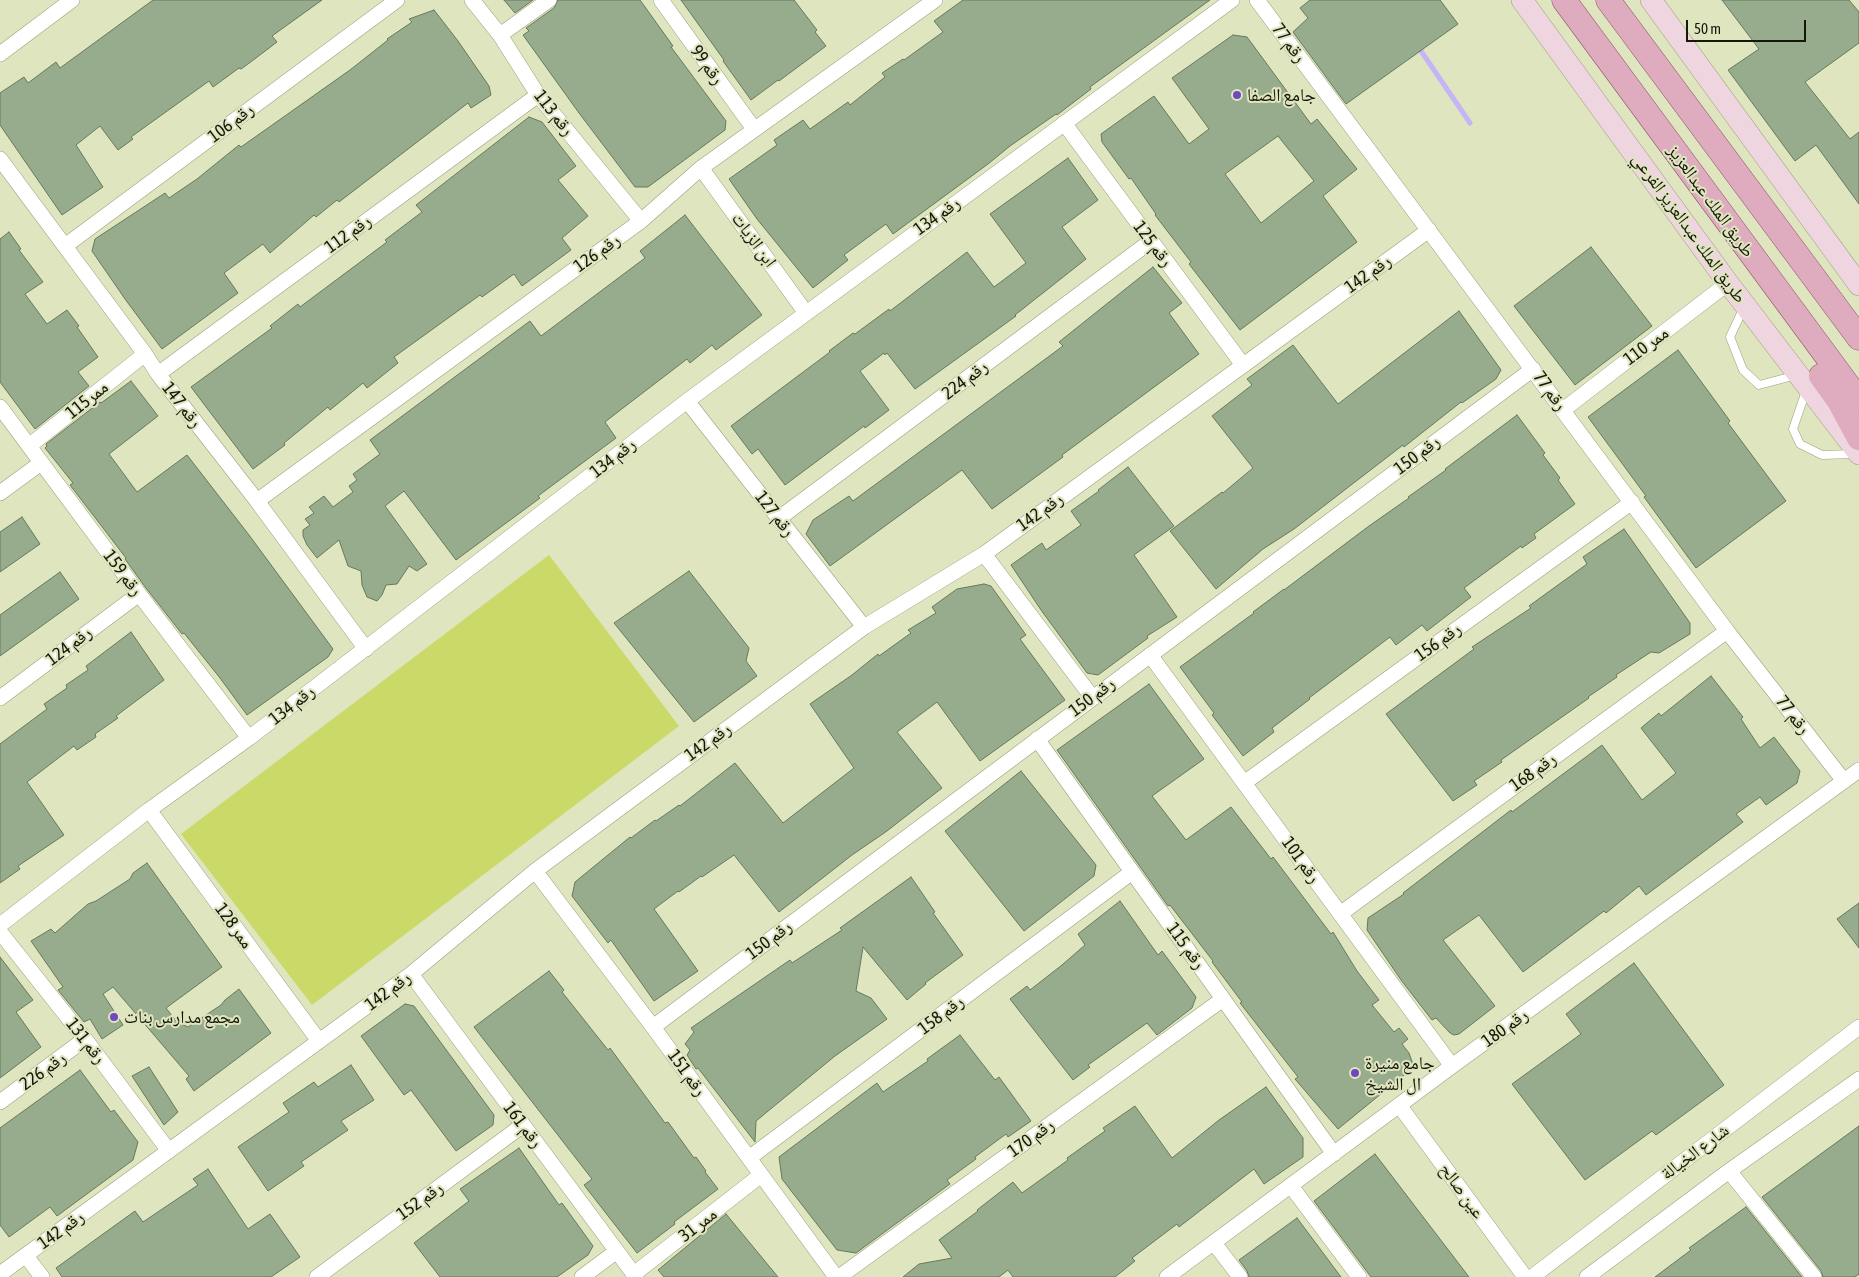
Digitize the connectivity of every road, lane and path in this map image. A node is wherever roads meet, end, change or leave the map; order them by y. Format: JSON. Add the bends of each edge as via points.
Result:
{"nodes":[{"id":1,"x":72,"y":0,"type":"edge"},
{"id":2,"x":397,"y":0,"type":"edge"},
{"id":3,"x":472,"y":0,"type":"edge"},
{"id":4,"x":549,"y":0,"type":"edge"},
{"id":5,"x":661,"y":0,"type":"edge"},
{"id":6,"x":935,"y":0,"type":"edge"},
{"id":7,"x":1232,"y":0,"type":"edge"},
{"id":8,"x":1257,"y":0,"type":"edge"},
{"id":9,"x":1522,"y":0,"type":"edge"},
{"id":10,"x":1564,"y":0,"type":"edge"},
{"id":11,"x":1608,"y":0,"type":"edge"},
{"id":12,"x":1651,"y":0,"type":"edge"},
{"id":13,"x":500,"y":35,"type":"junction"},
{"id":14,"x":0,"y":54,"type":"edge"},
{"id":15,"x":538,"y":94,"type":"junction"},
{"id":16,"x":1064,"y":123,"type":"junction"},
{"id":17,"x":754,"y":129,"type":"junction"},
{"id":18,"x":0,"y":159,"type":"edge"},
{"id":19,"x":702,"y":168,"type":"junction"},
{"id":20,"x":1770,"y":218,"type":"junction"},
{"id":21,"x":641,"y":221,"type":"junction"},
{"id":22,"x":1429,"y":230,"type":"junction"},
{"id":23,"x":1151,"y":241,"type":"junction"},
{"id":24,"x":65,"y":246,"type":"junction"},
{"id":25,"x":1728,"y":283,"type":"junction"},
{"id":26,"x":1859,"y":286,"type":"edge"},
{"id":27,"x":1745,"y":305,"type":"junction"},
{"id":28,"x":1859,"y":310,"type":"edge"},
{"id":29,"x":806,"y":313,"type":"junction"},
{"id":30,"x":1793,"y":313,"type":"junction"},
{"id":31,"x":1859,"y":338,"type":"edge"},
{"id":32,"x":145,"y":354,"type":"junction"},
{"id":33,"x":1243,"y":365,"type":"junction"},
{"id":34,"x":1533,"y":369,"type":"junction"},
{"id":35,"x":158,"y":374,"type":"junction"},
{"id":36,"x":1803,"y":381,"type":"junction"},
{"id":37,"x":1859,"y":400,"type":"edge"},
{"id":38,"x":687,"y":401,"type":"junction"},
{"id":39,"x":0,"y":406,"type":"edge"},
{"id":40,"x":1563,"y":410,"type":"junction"},
{"id":41,"x":1859,"y":438,"type":"edge"},
{"id":42,"x":29,"y":446,"type":"junction"},
{"id":43,"x":1859,"y":454,"type":"edge"},
{"id":44,"x":41,"y":462,"type":"junction"},
{"id":45,"x":0,"y":493,"type":"edge"},
{"id":46,"x":256,"y":501,"type":"junction"},
{"id":47,"x":1632,"y":502,"type":"junction"},
{"id":48,"x":778,"y":519,"type":"junction"},
{"id":49,"x":984,"y":554,"type":"junction"},
{"id":50,"x":138,"y":594,"type":"junction"},
{"id":51,"x":864,"y":627,"type":"junction"},
{"id":52,"x":1727,"y":631,"type":"junction"},
{"id":53,"x":366,"y":648,"type":"junction"},
{"id":54,"x":1150,"y":654,"type":"junction"},
{"id":55,"x":1092,"y":697,"type":"junction"},
{"id":56,"x":0,"y":698,"type":"edge"},
{"id":57,"x":249,"y":738,"type":"junction"},
{"id":58,"x":1037,"y":739,"type":"junction"},
{"id":59,"x":1859,"y":770,"type":"edge"},
{"id":60,"x":1844,"y":781,"type":"junction"},
{"id":61,"x":1244,"y":783,"type":"junction"},
{"id":62,"x":149,"y":810,"type":"junction"},
{"id":63,"x":535,"y":870,"type":"junction"},
{"id":64,"x":1132,"y":872,"type":"junction"},
{"id":65,"x":1340,"y":914,"type":"junction"},
{"id":66,"x":0,"y":925,"type":"edge"},
{"id":67,"x":0,"y":932,"type":"edge"},
{"id":68,"x":411,"y":974,"type":"junction"},
{"id":69,"x":1224,"y":999,"type":"junction"},
{"id":70,"x":653,"y":1027,"type":"junction"},
{"id":71,"x":1859,"y":1027,"type":"edge"},
{"id":72,"x":85,"y":1039,"type":"junction"},
{"id":73,"x":319,"y":1041,"type":"junction"},
{"id":74,"x":1452,"y":1066,"type":"junction"},
{"id":75,"x":1859,"y":1079,"type":"edge"},
{"id":76,"x":0,"y":1102,"type":"edge"},
{"id":77,"x":1399,"y":1105,"type":"junction"},
{"id":78,"x":523,"y":1125,"type":"junction"},
{"id":79,"x":169,"y":1151,"type":"junction"},
{"id":80,"x":1334,"y":1154,"type":"junction"},
{"id":81,"x":749,"y":1158,"type":"junction"},
{"id":82,"x":1729,"y":1171,"type":"junction"},
{"id":83,"x":761,"y":1175,"type":"junction"},
{"id":84,"x":1291,"y":1186,"type":"junction"},
{"id":85,"x":1214,"y":1242,"type":"junction"},
{"id":86,"x":617,"y":1251,"type":"junction"},
{"id":87,"x":26,"y":1256,"type":"junction"},
{"id":88,"x":0,"y":1274,"type":"edge"},
{"id":89,"x":635,"y":1276,"type":"edge"},
{"id":90,"x":42,"y":1277,"type":"edge"},
{"id":91,"x":317,"y":1277,"type":"edge"},
{"id":92,"x":582,"y":1277,"type":"edge"},
{"id":93,"x":838,"y":1277,"type":"edge"},
{"id":94,"x":1167,"y":1277,"type":"edge"},
{"id":95,"x":1240,"y":1277,"type":"edge"},
{"id":96,"x":1359,"y":1277,"type":"edge"},
{"id":97,"x":1525,"y":1277,"type":"edge"},
{"id":98,"x":1532,"y":1277,"type":"edge"},
{"id":99,"x":1587,"y":1277,"type":"edge"},
{"id":100,"x":1814,"y":1277,"type":"edge"}],
"edges":[{"from":1,"to":14,"type":"street"},
{"from":2,"to":24,"type":"street","name":"رقم 106"},
{"from":3,"to":13,"type":"street","name":"رقم 113"},
{"from":4,"to":13,"type":"street"},
{"from":5,"to":17,"type":"street","name":"رقم 99"},
{"from":6,"to":17,"type":"street","name":"رقم 126"},
{"from":7,"to":16,"type":"street","name":"رقم 134"},
{"from":8,"to":22,"type":"street","name":"رقم 77"},
{"from":9,"to":25,"type":"main road","name":"طريق الملك عبدالعزيز الفرعي"},
{"from":10,"to":30,"type":"main road","name":"طريق الملك عبدالعزيز"},
{"from":11,"to":20,"type":"main road","name":"طريق الملك عبدالعزيز"},
{"from":12,"to":26,"type":"main road"},
{"from":13,"to":15,"type":"street","name":"رقم 113"},
{"from":15,"to":21,"type":"street","name":"رقم 113"},
{"from":15,"to":35,"type":"street","name":"رقم 112"},
{"from":16,"to":23,"type":"street","name":"رقم 125"},
{"from":16,"to":29,"type":"street","name":"رقم 134"},
{"from":17,"to":19,"type":"street","name":"رقم 126"},
{"from":18,"to":24,"type":"street","name":"رقم 147"},
{"from":19,"to":21,"type":"street","name":"رقم 126"},
{"from":19,"to":29,"type":"street","name":"ابن الزيات"},
{"from":20,"to":28,"type":"main road"},
{"from":20,"to":31,"type":"main road","name":"طريق الملك عبدالعزيز"},
{"from":21,"to":46,"type":"street","name":"رقم 126"},
{"from":22,"to":33,"type":"street","name":"رقم 142"},
{"from":22,"to":34,"type":"street","name":"رقم 77"},
{"from":23,"to":33,"type":"street","name":"رقم 125"},
{"from":23,"to":48,"type":"street","name":"رقم 224"},
{"from":24,"to":32,"type":"street","name":"رقم 147"},
{"from":25,"to":27,"type":"main road","name":"طريق الملك عبدالعزيز الفرعي"},
{"from":25,"to":40,"type":"street","name":"110 ممر"},
{"from":27,"to":36,"type":"main road","name":"طريق الملك عبدالعزيز الفرعي"},
{"from":27,"to":36,"type":"lane","via":[[1730,337],[1743,370],[1758,386]]},
{"from":29,"to":38,"type":"street","name":"رقم 134"},
{"from":30,"to":37,"type":"main road","name":"طريق الملك عبدالعزيز"},
{"from":30,"to":41,"type":"main road","via":[[1798,340],[1839,401]]},
{"from":32,"to":35,"type":"street","name":"رقم 147"},
{"from":32,"to":42,"type":"street","name":"ممر115"},
{"from":33,"to":49,"type":"street","name":"رقم 142"},
{"from":34,"to":40,"type":"street","name":"رقم 77"},
{"from":34,"to":54,"type":"street","name":"رقم 150"},
{"from":35,"to":46,"type":"street","name":"رقم 147"},
{"from":36,"to":43,"type":"main road","name":"طريق الملك عبدالعزيز الفرعي"},
{"from":36,"to":43,"type":"lane","via":[[1793,429],[1800,444],[1822,455]]},
{"from":38,"to":48,"type":"street","name":"رقم 127"},
{"from":38,"to":53,"type":"street","name":"رقم 134"},
{"from":39,"to":42,"type":"street","name":"رقم 159"},
{"from":40,"to":47,"type":"street","name":"رقم 77"},
{"from":42,"to":44,"type":"street","name":"رقم 159"},
{"from":44,"to":45,"type":"street"},
{"from":44,"to":50,"type":"street","name":"رقم 159"},
{"from":46,"to":53,"type":"street","name":"رقم 147"},
{"from":47,"to":52,"type":"street","name":"رقم 77"},
{"from":47,"to":61,"type":"street","name":"رقم 156"},
{"from":48,"to":51,"type":"street","name":"رقم 127"},
{"from":49,"to":51,"type":"street","name":"رقم 142"},
{"from":49,"to":55,"type":"street"},
{"from":50,"to":56,"type":"street","name":"رقم 124"},
{"from":50,"to":57,"type":"street","name":"رقم 159"},
{"from":51,"to":63,"type":"street","name":"رقم 142"},
{"from":52,"to":60,"type":"street","name":"رقم 77"},
{"from":52,"to":65,"type":"street","name":"رقم 168"},
{"from":53,"to":57,"type":"street","name":"رقم 134"},
{"from":54,"to":55,"type":"street","name":"رقم 150"},
{"from":54,"to":61,"type":"street","name":"رقم 101"},
{"from":55,"to":58,"type":"street","name":"رقم 150"},
{"from":57,"to":62,"type":"street","name":"رقم 134"},
{"from":58,"to":64,"type":"street","name":"رقم 115"},
{"from":58,"to":70,"type":"street","name":"رقم 150"},
{"from":59,"to":60,"type":"street","name":"رقم 180"},
{"from":60,"to":74,"type":"street","name":"رقم 180"},
{"from":61,"to":65,"type":"street","name":"رقم 101"},
{"from":62,"to":66,"type":"street","name":"رقم 134"},
{"from":62,"to":73,"type":"street","name":"ممر 128"},
{"from":63,"to":68,"type":"street","name":"رقم 142"},
{"from":63,"to":70,"type":"street","name":"رقم 151"},
{"from":64,"to":69,"type":"street","name":"رقم 115"},
{"from":64,"to":81,"type":"street","name":"رقم 158"},
{"from":65,"to":74,"type":"street","name":"رقم 101"},
{"from":67,"to":72,"type":"street","name":"رقم 131"},
{"from":68,"to":73,"type":"street","name":"رقم 142"},
{"from":68,"to":78,"type":"street","name":"رقم 161"},
{"from":69,"to":80,"type":"street","name":"رقم 115"},
{"from":69,"to":93,"type":"street","name":"رقم 170"},
{"from":70,"to":81,"type":"street","name":"رقم 151"},
{"from":71,"to":98,"type":"street","name":"شارع الخيالة"},
{"from":72,"to":76,"type":"street","name":"رقم 226"},
{"from":72,"to":79,"type":"street","name":"رقم 131"},
{"from":73,"to":79,"type":"street","name":"رقم 142"},
{"from":74,"to":77,"type":"street","name":"رقم 180"},
{"from":75,"to":82,"type":"street","name":"شارع الخيالة"},
{"from":77,"to":80,"type":"street","name":"رقم 180"},
{"from":77,"to":97,"type":"street","name":"عين صالح"},
{"from":78,"to":86,"type":"street","name":"رقم 161"},
{"from":78,"to":91,"type":"street","name":"رقم 152"},
{"from":79,"to":87,"type":"street","name":"رقم 142"},
{"from":80,"to":84,"type":"street","name":"رقم 180"},
{"from":81,"to":83,"type":"street","name":"رقم 151"},
{"from":82,"to":99,"type":"street","name":"شارع الخيالة"},
{"from":82,"to":100,"type":"street"},
{"from":83,"to":89,"type":"street","name":"ممر 31"},
{"from":83,"to":93,"type":"street","name":"رقم 151"},
{"from":84,"to":85,"type":"street","name":"رقم 180"},
{"from":84,"to":96,"type":"street"},
{"from":85,"to":94,"type":"street","name":"رقم 180"},
{"from":85,"to":95,"type":"street"},
{"from":86,"to":89,"type":"street","name":"رقم 161"},
{"from":86,"to":92,"type":"street"},
{"from":87,"to":88,"type":"street","name":"رقم 142"},
{"from":87,"to":90,"type":"street"}]}
